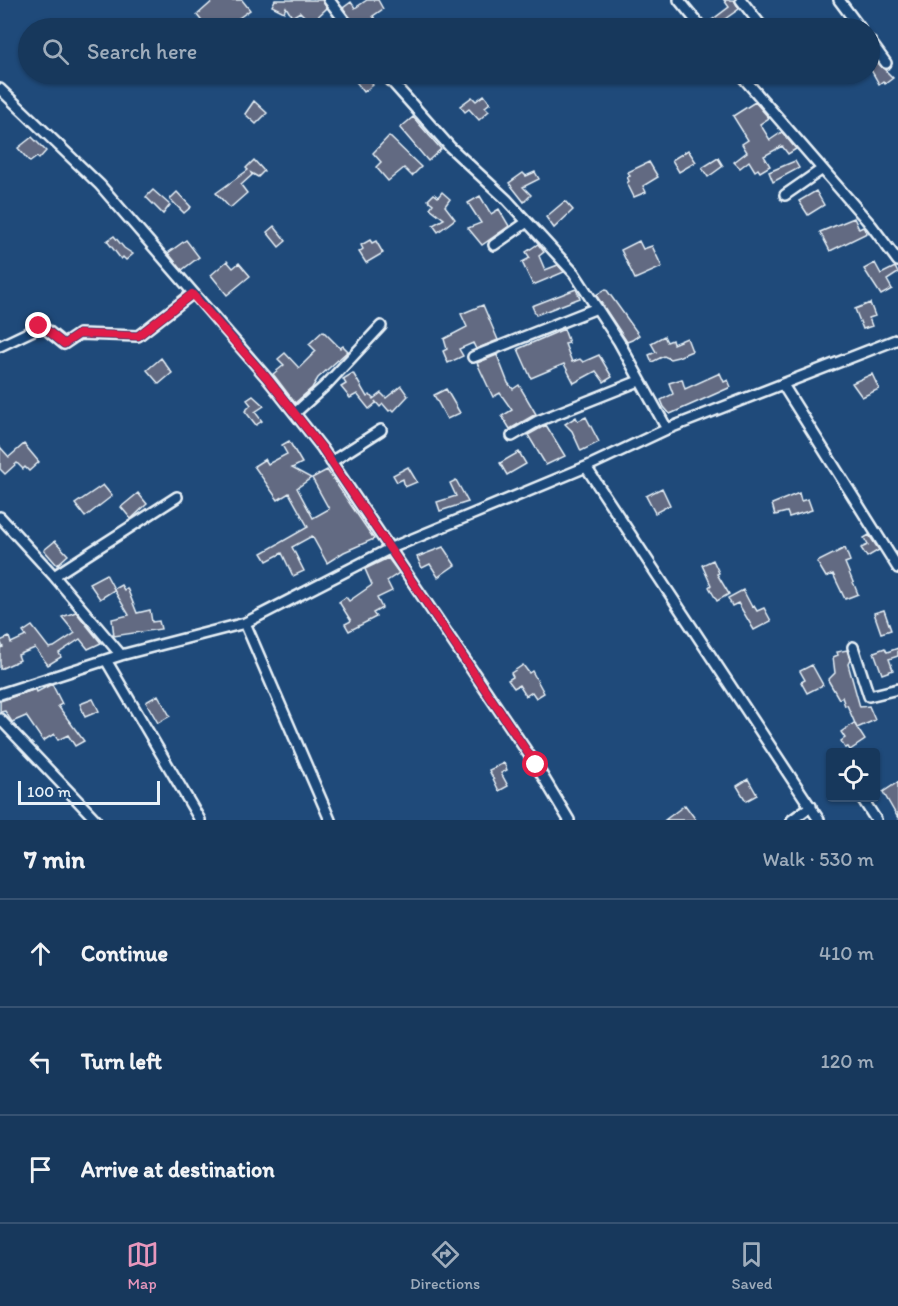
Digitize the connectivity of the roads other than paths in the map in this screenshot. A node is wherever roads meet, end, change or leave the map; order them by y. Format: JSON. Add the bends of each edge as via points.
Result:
{"nodes":[{"id":1,"x":329,"y":0,"type":"edge"},
{"id":2,"x":679,"y":0,"type":"edge"},
{"id":3,"x":741,"y":0,"type":"edge"},
{"id":4,"x":839,"y":0,"type":"edge"},
{"id":5,"x":342,"y":18,"type":"edge"},
{"id":6,"x":694,"y":18,"type":"edge"},
{"id":7,"x":756,"y":18,"type":"edge"},
{"id":8,"x":853,"y":18,"type":"edge"},
{"id":9,"x":880,"y":55,"type":"edge"},
{"id":10,"x":886,"y":63,"type":"dead end"},
{"id":11,"x":394,"y":84,"type":"edge"},
{"id":12,"x":748,"y":84,"type":"edge"},
{"id":13,"x":0,"y":89,"type":"edge"},
{"id":14,"x":821,"y":170,"type":"junction"},
{"id":15,"x":785,"y":195,"type":"dead end"},
{"id":16,"x":527,"y":222,"type":"junction"},
{"id":17,"x":494,"y":245,"type":"dead end"},
{"id":18,"x":898,"y":261,"type":"edge"},
{"id":19,"x":192,"y":294,"type":"junction"},
{"id":20,"x":597,"y":309,"type":"junction"},
{"id":21,"x":381,"y":326,"type":"dead end"},
{"id":22,"x":898,"y":339,"type":"edge"},
{"id":23,"x":0,"y":346,"type":"edge"},
{"id":24,"x":473,"y":357,"type":"dead end"},
{"id":25,"x":639,"y":381,"type":"junction"},
{"id":26,"x":783,"y":385,"type":"junction"},
{"id":27,"x":295,"y":414,"type":"junction"},
{"id":28,"x":667,"y":429,"type":"junction"},
{"id":29,"x":381,"y":430,"type":"dead end"},
{"id":30,"x":512,"y":436,"type":"dead end"},
{"id":31,"x":331,"y":462,"type":"junction"},
{"id":32,"x":586,"y":467,"type":"junction"},
{"id":33,"x":177,"y":496,"type":"dead end"},
{"id":34,"x":0,"y":517,"type":"edge"},
{"id":35,"x":391,"y":548,"type":"junction"},
{"id":36,"x":898,"y":568,"type":"edge"},
{"id":37,"x":54,"y":576,"type":"junction"},
{"id":38,"x":245,"y":623,"type":"junction"},
{"id":39,"x":853,"y":647,"type":"dead end"},
{"id":40,"x":121,"y":655,"type":"junction"},
{"id":41,"x":106,"y":660,"type":"junction"},
{"id":42,"x":898,"y":689,"type":"edge"},
{"id":43,"x":0,"y":694,"type":"edge"},
{"id":44,"x":0,"y":719,"type":"edge"},
{"id":45,"x":865,"y":802,"type":"edge"},
{"id":46,"x":811,"y":806,"type":"junction"},
{"id":47,"x":96,"y":820,"type":"edge"},
{"id":48,"x":200,"y":820,"type":"edge"},
{"id":49,"x":330,"y":820,"type":"edge"},
{"id":50,"x":569,"y":820,"type":"edge"},
{"id":51,"x":792,"y":820,"type":"edge"},
{"id":52,"x":819,"y":820,"type":"edge"},
{"id":53,"x":876,"y":820,"type":"edge"}],
"edges":[{"from":1,"to":5,"type":"street"},
{"from":2,"to":6,"type":"street"},
{"from":3,"to":7,"type":"street"},
{"from":4,"to":8,"type":"street"},
{"from":9,"to":10,"type":"street"},
{"from":11,"to":16,"type":"street","via":[[450,147]]},
{"from":12,"to":14,"type":"street"},
{"from":13,"to":19,"type":"street","via":[[100,185]]},
{"from":14,"to":15,"type":"street"},
{"from":14,"to":18,"type":"street"},
{"from":16,"to":17,"type":"street"},
{"from":16,"to":20,"type":"street","via":[[574,273]]},
{"from":19,"to":23,"type":"street","via":[[138,336],[79,334],[64,344],[42,326]]},
{"from":19,"to":27,"type":"street"},
{"from":20,"to":24,"type":"street"},
{"from":20,"to":25,"type":"street"},
{"from":21,"to":27,"type":"street"},
{"from":22,"to":26,"type":"street"},
{"from":25,"to":28,"type":"street"},
{"from":25,"to":30,"type":"street"},
{"from":26,"to":28,"type":"street"},
{"from":26,"to":36,"type":"street"},
{"from":27,"to":31,"type":"street"},
{"from":28,"to":32,"type":"street"},
{"from":29,"to":31,"type":"street"},
{"from":31,"to":35,"type":"street"},
{"from":32,"to":35,"type":"street"},
{"from":32,"to":46,"type":"street"},
{"from":33,"to":37,"type":"street"},
{"from":34,"to":37,"type":"street"},
{"from":35,"to":38,"type":"street"},
{"from":35,"to":50,"type":"street"},
{"from":37,"to":40,"type":"street"},
{"from":38,"to":40,"type":"street"},
{"from":38,"to":49,"type":"street"},
{"from":39,"to":42,"type":"street","via":[[869,696]]},
{"from":40,"to":41,"type":"street"},
{"from":41,"to":43,"type":"street"},
{"from":41,"to":48,"type":"street"},
{"from":44,"to":47,"type":"street"},
{"from":45,"to":53,"type":"street"},
{"from":46,"to":51,"type":"street"},
{"from":46,"to":52,"type":"street"}]}
